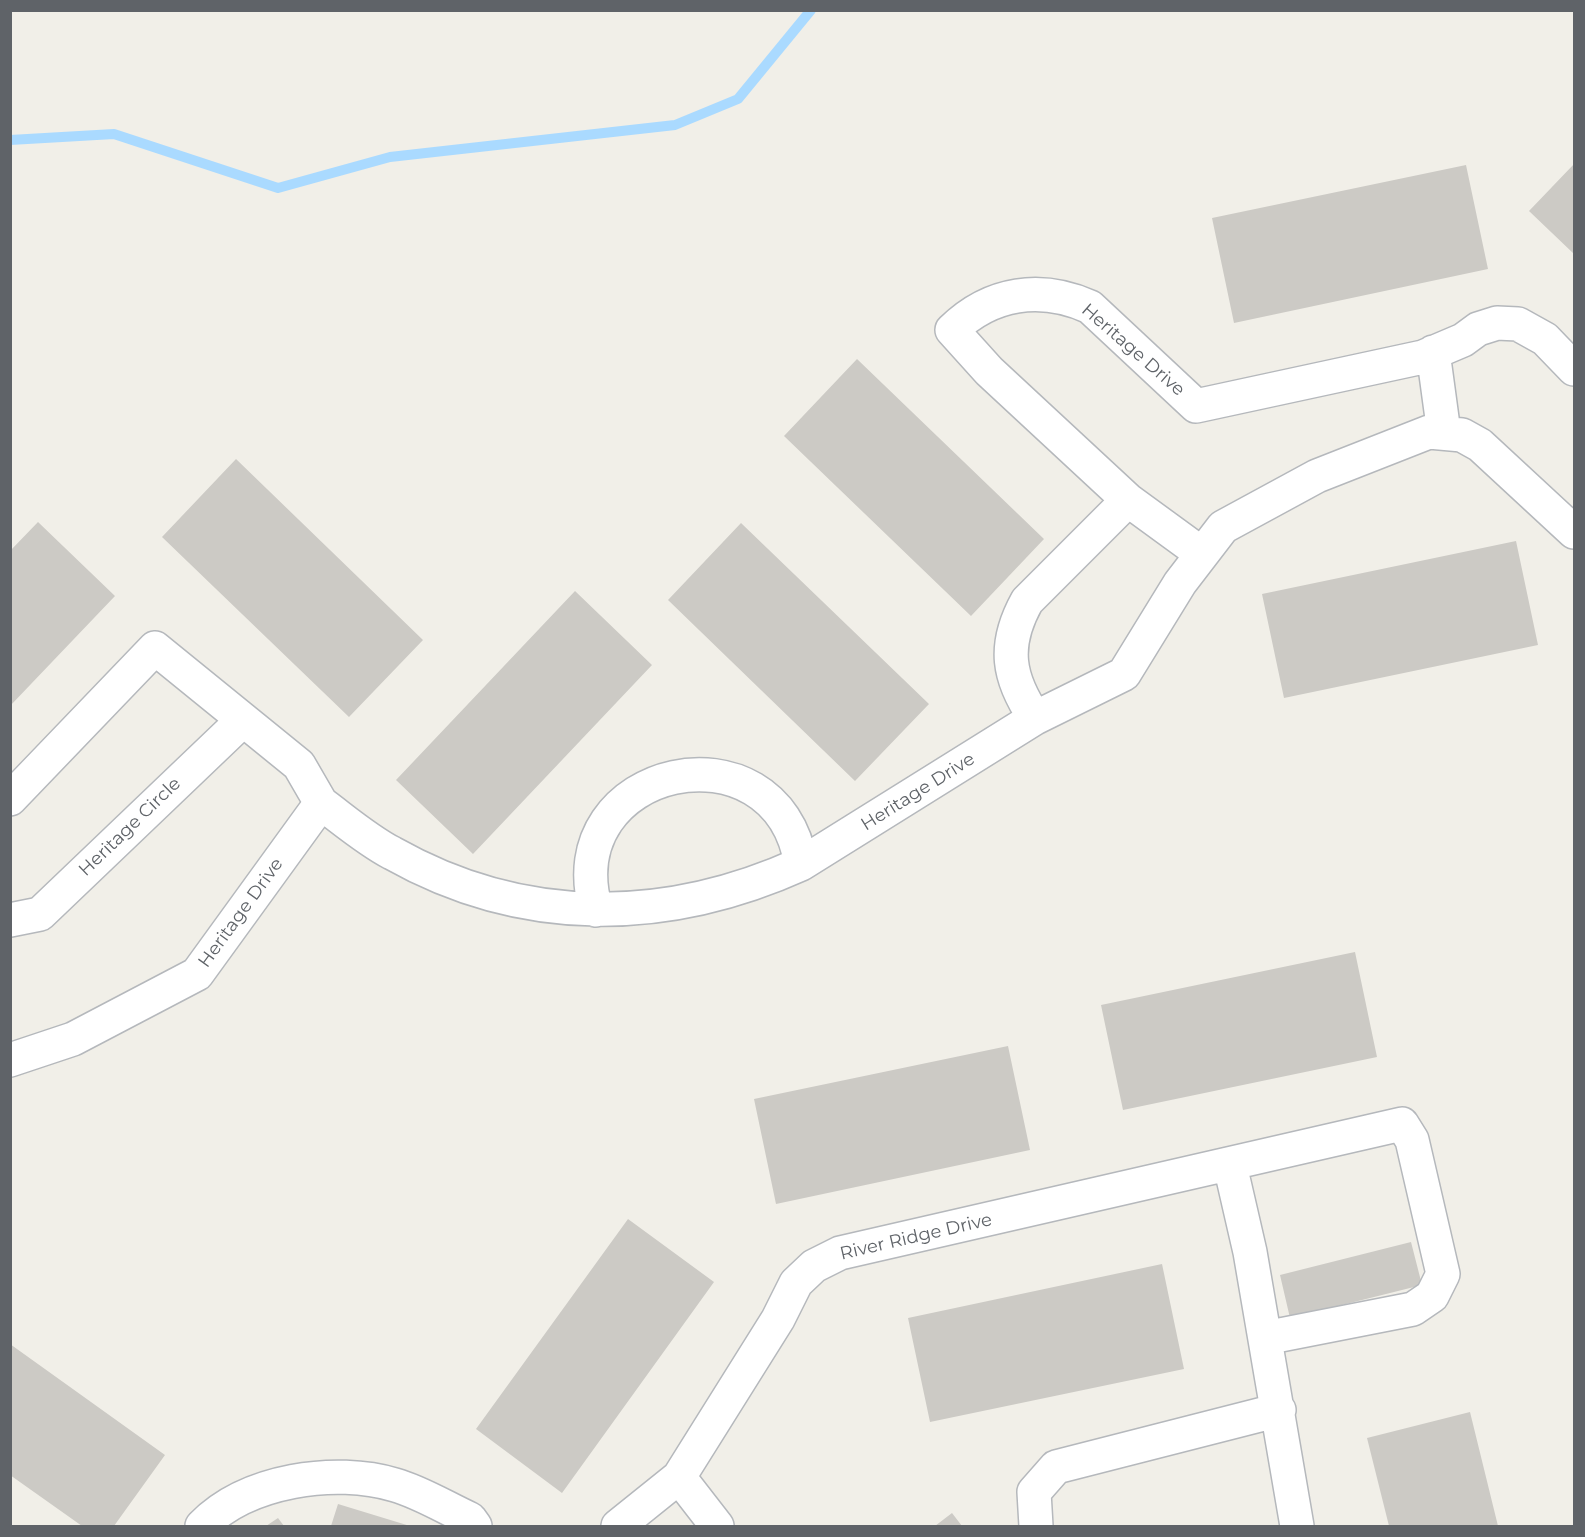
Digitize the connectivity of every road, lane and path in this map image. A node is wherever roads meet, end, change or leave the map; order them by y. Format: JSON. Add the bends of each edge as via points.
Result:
{"nodes":[{"id":1,"x":1433,"y":352,"type":"junction"},
{"id":2,"x":1575,"y":369,"type":"edge"},
{"id":3,"x":1444,"y":433,"type":"junction"},
{"id":4,"x":1128,"y":500,"type":"junction"},
{"id":5,"x":1575,"y":532,"type":"edge"},
{"id":6,"x":1202,"y":554,"type":"junction"},
{"id":7,"x":1035,"y":718,"type":"junction"},
{"id":8,"x":243,"y":720,"type":"junction"},
{"id":9,"x":10,"y":799,"type":"edge"},
{"id":10,"x":321,"y":803,"type":"junction"},
{"id":11,"x":801,"y":864,"type":"junction"},
{"id":12,"x":596,"y":910,"type":"junction"},
{"id":13,"x":10,"y":920,"type":"edge"},
{"id":14,"x":10,"y":1060,"type":"edge"},
{"id":15,"x":1230,"y":1165,"type":"junction"},
{"id":16,"x":1265,"y":1338,"type":"junction"},
{"id":17,"x":1279,"y":1410,"type":"junction"},
{"id":18,"x":680,"y":1477,"type":"junction"},
{"id":19,"x":202,"y":1527,"type":"edge"},
{"id":20,"x":475,"y":1527,"type":"edge"},
{"id":21,"x":618,"y":1527,"type":"edge"},
{"id":22,"x":717,"y":1527,"type":"edge"},
{"id":23,"x":1036,"y":1527,"type":"edge"},
{"id":24,"x":1297,"y":1527,"type":"edge"}],
"edges":[{"from":1,"to":2,"type":"street","name":"Heritage Drive","via":[[1478,329],[1497,323],[1518,324],[1545,339]]},
{"from":1,"to":3,"type":"street"},
{"from":1,"to":4,"type":"street","name":"Heritage Drive","via":[[1196,406],[1090,307],[1075,300],[1047,294],[1006,297],[976,311],[952,330],[989,371]]},
{"from":3,"to":5,"type":"street","name":"Heritage Drive","via":[[1462,435],[1480,445]]},
{"from":3,"to":6,"type":"street","name":"Heritage Drive","via":[[1429,432],[1317,476],[1223,527]]},
{"from":4,"to":6,"type":"street","name":"Heritage Drive"},
{"from":4,"to":7,"type":"street","via":[[1027,602],[1020,615],[1012,641],[1012,674],[1018,693]]},
{"from":6,"to":7,"type":"street","name":"Heritage Drive","via":[[1124,674]]},
{"from":7,"to":11,"type":"street","name":"Heritage Drive"},
{"from":8,"to":9,"type":"street","name":"Heritage Drive","via":[[155,648]]},
{"from":8,"to":10,"type":"street","name":"Heritage Drive","via":[[298,765]]},
{"from":8,"to":13,"type":"street","name":"Heritage Circle","via":[[40,914]]},
{"from":10,"to":12,"type":"street","name":"Heritage Drive","via":[[391,853],[459,884],[540,905]]},
{"from":10,"to":14,"type":"street","name":"Heritage Drive","via":[[197,974],[73,1039]]},
{"from":11,"to":12,"type":"street","name":"Heritage Drive","via":[[699,900]]},
{"from":11,"to":12,"type":"street","via":[[798,846],[777,810],[745,785],[706,773],[665,777],[630,796],[603,828],[590,866],[589,887]]},
{"from":15,"to":16,"type":"street"},
{"from":15,"to":16,"type":"street","name":"River Ridge Drive","via":[[1402,1124],[1412,1140],[1443,1274],[1432,1296],[1413,1309]]},
{"from":15,"to":18,"type":"street","name":"River Ridge Drive","via":[[840,1252],[814,1266],[796,1283],[778,1319]]},
{"from":16,"to":17,"type":"street"},
{"from":17,"to":23,"type":"street","via":[[1056,1467],[1034,1492]]},
{"from":17,"to":24,"type":"street"},
{"from":18,"to":21,"type":"street","name":"River Ridge Drive"},
{"from":18,"to":22,"type":"street"},
{"from":19,"to":20,"type":"street","via":[[213,1515],[262,1489],[323,1476],[395,1485],[470,1519]]}]}
